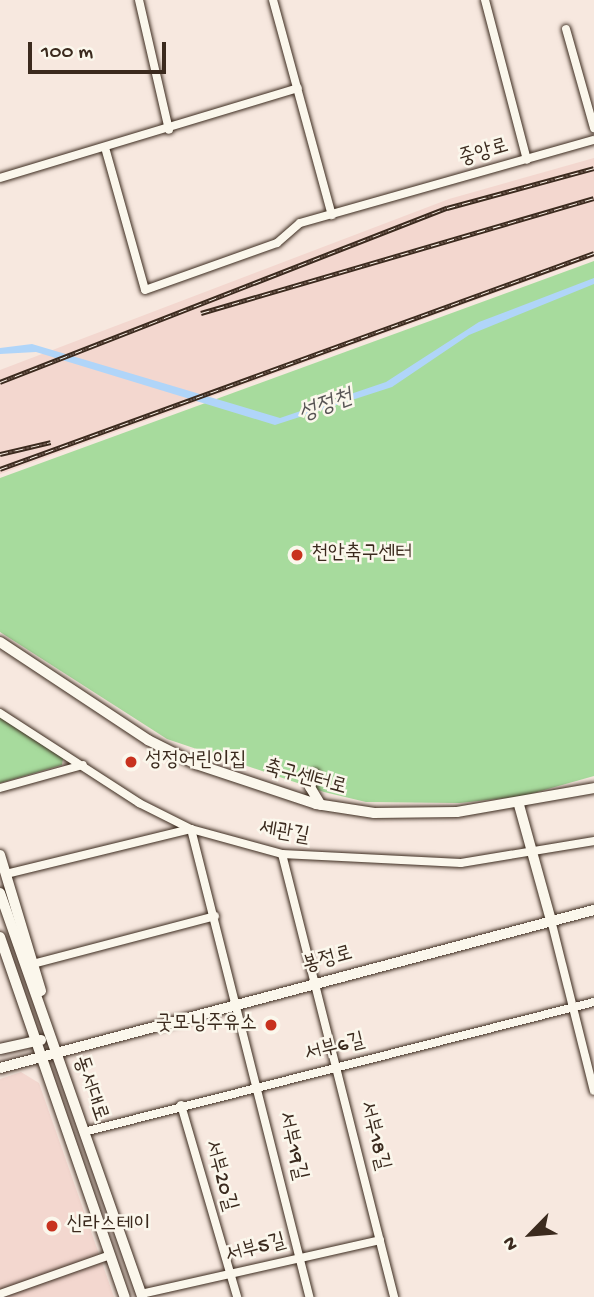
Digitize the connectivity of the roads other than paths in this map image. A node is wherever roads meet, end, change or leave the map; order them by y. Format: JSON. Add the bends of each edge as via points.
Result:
{"nodes":[{"id":1,"x":139,"y":0,"type":"edge"},
{"id":2,"x":273,"y":0,"type":"edge"},
{"id":3,"x":485,"y":0,"type":"edge"},
{"id":4,"x":566,"y":29,"type":"dead end"},
{"id":5,"x":298,"y":88,"type":"junction"},
{"id":6,"x":594,"y":128,"type":"edge"},
{"id":7,"x":169,"y":130,"type":"junction"},
{"id":8,"x":594,"y":140,"type":"edge"},
{"id":9,"x":106,"y":151,"type":"junction"},
{"id":10,"x":527,"y":160,"type":"junction"},
{"id":11,"x":0,"y":178,"type":"edge"},
{"id":12,"x":332,"y":215,"type":"junction"},
{"id":13,"x":0,"y":642,"type":"edge"},
{"id":14,"x":0,"y":713,"type":"edge"},
{"id":15,"x":83,"y":765,"type":"junction"},
{"id":16,"x":315,"y":774,"type":"dead end"},
{"id":17,"x":0,"y":788,"type":"edge"},
{"id":18,"x":594,"y":788,"type":"edge"},
{"id":19,"x":321,"y":805,"type":"junction"},
{"id":20,"x":519,"y":805,"type":"junction"},
{"id":21,"x":191,"y":829,"type":"junction"},
{"id":22,"x":594,"y":841,"type":"edge"},
{"id":23,"x":533,"y":853,"type":"junction"},
{"id":24,"x":282,"y":854,"type":"junction"},
{"id":25,"x":0,"y":855,"type":"edge"},
{"id":26,"x":6,"y":874,"type":"junction"},
{"id":27,"x":0,"y":893,"type":"edge"},
{"id":28,"x":594,"y":910,"type":"edge"},
{"id":29,"x":215,"y":916,"type":"junction"},
{"id":30,"x":551,"y":920,"type":"junction"},
{"id":31,"x":0,"y":937,"type":"edge"},
{"id":32,"x":0,"y":956,"type":"edge"},
{"id":33,"x":36,"y":962,"type":"junction"},
{"id":34,"x":313,"y":985,"type":"junction"},
{"id":35,"x":594,"y":1002,"type":"edge"},
{"id":36,"x":238,"y":1004,"type":"junction"},
{"id":37,"x":573,"y":1007,"type":"junction"},
{"id":38,"x":46,"y":1022,"type":"junction"},
{"id":39,"x":32,"y":1026,"type":"junction"},
{"id":40,"x":37,"y":1040,"type":"junction"},
{"id":41,"x":54,"y":1045,"type":"junction"},
{"id":42,"x":0,"y":1049,"type":"edge"},
{"id":43,"x":42,"y":1054,"type":"junction"},
{"id":44,"x":338,"y":1067,"type":"junction"},
{"id":45,"x":0,"y":1068,"type":"edge"},
{"id":46,"x":259,"y":1086,"type":"junction"},
{"id":47,"x":594,"y":1091,"type":"edge"},
{"id":48,"x":181,"y":1105,"type":"junction"},
{"id":49,"x":84,"y":1132,"type":"junction"},
{"id":50,"x":380,"y":1240,"type":"junction"},
{"id":51,"x":110,"y":1255,"type":"junction"},
{"id":52,"x":299,"y":1257,"type":"junction"},
{"id":53,"x":230,"y":1276,"type":"junction"},
{"id":54,"x":0,"y":1295,"type":"edge"},
{"id":55,"x":142,"y":1296,"type":"edge"},
{"id":56,"x":125,"y":1297,"type":"edge"},
{"id":57,"x":237,"y":1297,"type":"edge"},
{"id":58,"x":309,"y":1297,"type":"edge"},
{"id":59,"x":394,"y":1297,"type":"edge"}],
"edges":[{"from":1,"to":7,"type":"street"},
{"from":2,"to":5,"type":"street"},
{"from":3,"to":10,"type":"street","name":"중앙로"},
{"from":4,"to":6,"type":"street"},
{"from":5,"to":7,"type":"street"},
{"from":5,"to":12,"type":"street"},
{"from":7,"to":9,"type":"street"},
{"from":8,"to":10,"type":"street"},
{"from":9,"to":11,"type":"street"},
{"from":9,"to":12,"type":"street","name":"중앙로","via":[[145,290],[277,243],[300,223]]},
{"from":10,"to":12,"type":"street","name":"중앙로"},
{"from":13,"to":19,"type":"street","name":"축구센터로","via":[[148,740],[234,779]]},
{"from":14,"to":15,"type":"street","name":"세관길"},
{"from":15,"to":17,"type":"street"},
{"from":15,"to":21,"type":"street","name":"세관길"},
{"from":16,"to":19,"type":"street","via":[[310,789]]},
{"from":18,"to":20,"type":"street","name":"축구센터로"},
{"from":19,"to":20,"type":"street","name":"축구센터로","via":[[384,813]]},
{"from":20,"to":23,"type":"street"},
{"from":21,"to":24,"type":"street","name":"세관길"},
{"from":21,"to":26,"type":"street"},
{"from":21,"to":29,"type":"street","name":"서부19길"},
{"from":22,"to":23,"type":"street","name":"세관길"},
{"from":23,"to":24,"type":"street","name":"세관길","via":[[391,864]]},
{"from":23,"to":30,"type":"street"},
{"from":24,"to":34,"type":"street","name":"서부18길"},
{"from":25,"to":26,"type":"street"},
{"from":26,"to":33,"type":"street"},
{"from":27,"to":38,"type":"street","name":"동서대로"},
{"from":28,"to":30,"type":"street","name":"봉정로"},
{"from":29,"to":33,"type":"street"},
{"from":29,"to":36,"type":"street","name":"서부19길"},
{"from":30,"to":34,"type":"street","name":"봉정로"},
{"from":30,"to":37,"type":"street"},
{"from":31,"to":39,"type":"street","name":"동서대로"},
{"from":32,"to":39,"type":"street"},
{"from":33,"to":38,"type":"street"},
{"from":34,"to":36,"type":"street","name":"봉정로"},
{"from":34,"to":44,"type":"street","name":"서부18길"},
{"from":35,"to":37,"type":"street","name":"서부6길"},
{"from":36,"to":41,"type":"street","name":"봉정로","via":[[72,1045]]},
{"from":36,"to":46,"type":"street","name":"서부19길"},
{"from":37,"to":44,"type":"street","name":"서부6길"},
{"from":37,"to":47,"type":"street"},
{"from":38,"to":41,"type":"street","name":"동서대로"},
{"from":39,"to":40,"type":"street","name":"동서대로"},
{"from":40,"to":41,"type":"street","name":"봉정로"},
{"from":40,"to":42,"type":"street","name":"봉정로"},
{"from":40,"to":43,"type":"street","name":"동서대로"},
{"from":41,"to":43,"type":"street","name":"봉정로"},
{"from":41,"to":49,"type":"street","name":"동서대로"},
{"from":43,"to":45,"type":"street","name":"봉정로"},
{"from":43,"to":51,"type":"street","name":"동서대로"},
{"from":44,"to":46,"type":"street","name":"서부6길"},
{"from":44,"to":50,"type":"street","name":"서부18길"},
{"from":46,"to":48,"type":"street","name":"서부6길"},
{"from":46,"to":52,"type":"street","name":"서부19길"},
{"from":48,"to":49,"type":"street","name":"서부6길"},
{"from":48,"to":53,"type":"street","name":"서부20길"},
{"from":49,"to":55,"type":"street","name":"동서대로"},
{"from":50,"to":52,"type":"street","name":"서부5길"},
{"from":50,"to":59,"type":"street","name":"서부18길"},
{"from":51,"to":54,"type":"street"},
{"from":51,"to":56,"type":"street","name":"동서대로"},
{"from":52,"to":53,"type":"street","name":"서부5길"},
{"from":52,"to":58,"type":"street","name":"서부19길"},
{"from":53,"to":55,"type":"street","name":"서부5길"},
{"from":53,"to":57,"type":"street","name":"서부20길"}]}
